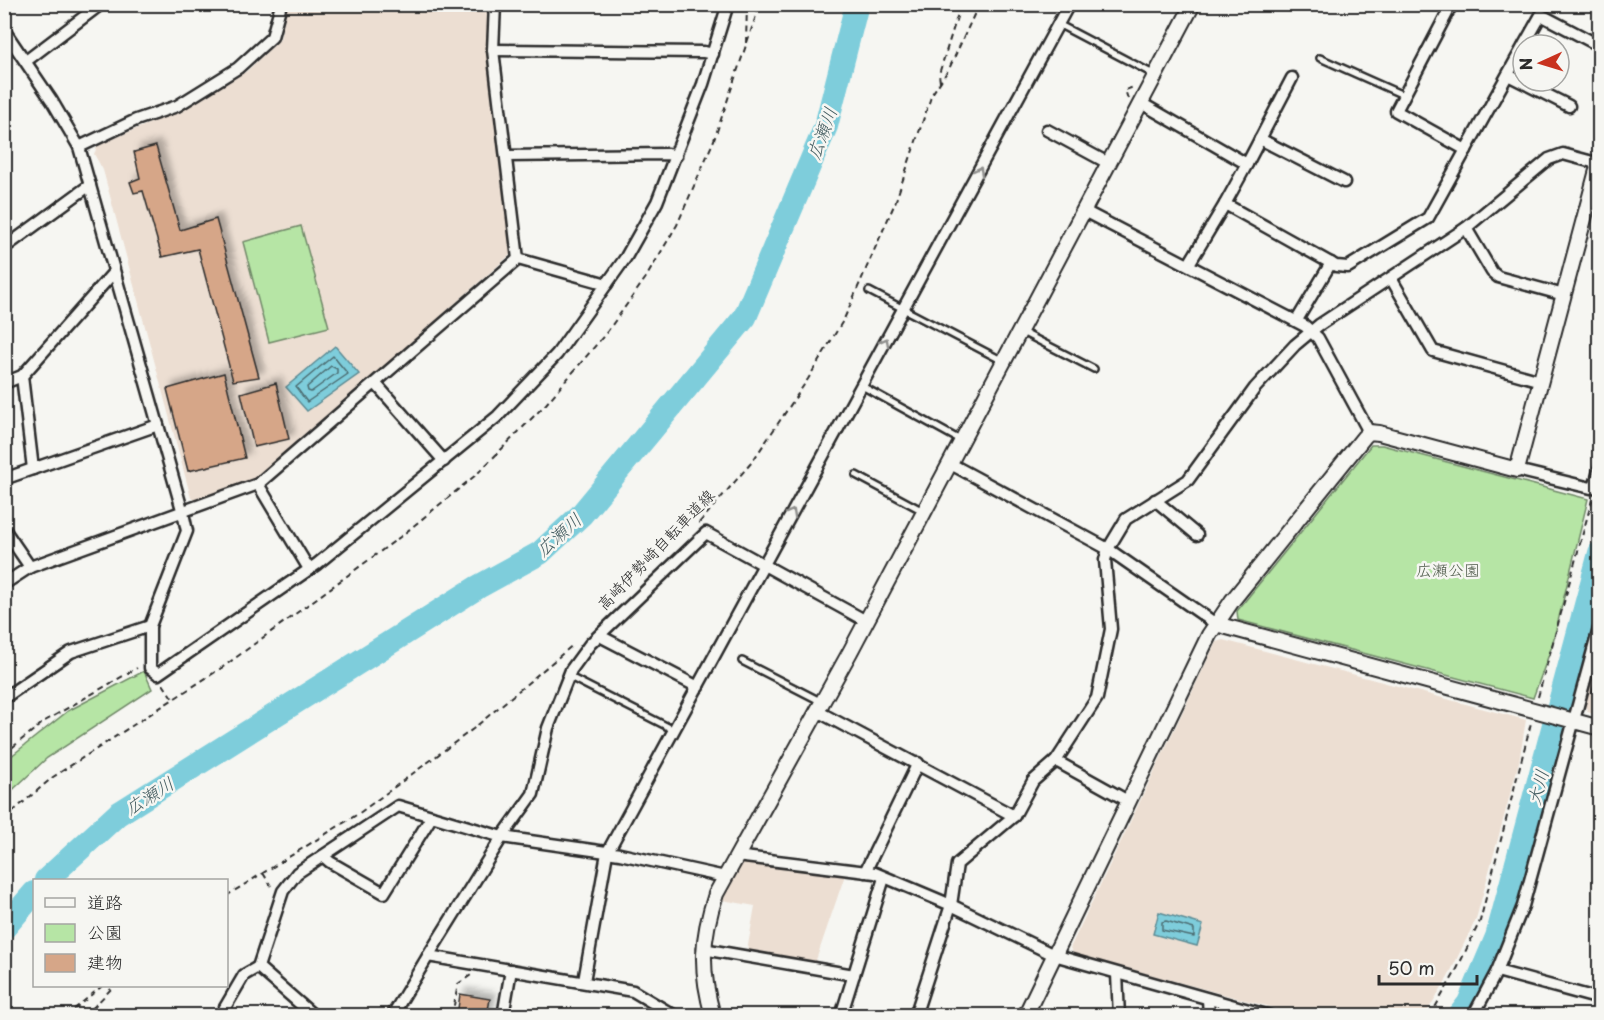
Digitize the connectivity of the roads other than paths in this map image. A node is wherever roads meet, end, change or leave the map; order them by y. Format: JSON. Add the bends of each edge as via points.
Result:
{"nodes":[{"id":1,"x":101,"y":4,"type":"edge"},
{"id":2,"x":281,"y":4,"type":"edge"},
{"id":3,"x":495,"y":4,"type":"edge"},
{"id":4,"x":728,"y":4,"type":"edge"},
{"id":5,"x":1069,"y":4,"type":"edge"},
{"id":6,"x":1193,"y":4,"type":"edge"},
{"id":7,"x":1452,"y":4,"type":"edge"},
{"id":8,"x":1058,"y":24,"type":"junction"},
{"id":9,"x":1531,"y":33,"type":"edge"},
{"id":10,"x":8,"y":34,"type":"edge"},
{"id":11,"x":1599,"y":46,"type":"edge"},
{"id":12,"x":4,"y":49,"type":"edge"},
{"id":13,"x":494,"y":50,"type":"junction"},
{"id":14,"x":712,"y":54,"type":"junction"},
{"id":15,"x":1320,"y":58,"type":"dead end"},
{"id":16,"x":26,"y":61,"type":"junction"},
{"id":17,"x":1511,"y":70,"type":"edge"},
{"id":18,"x":1155,"y":75,"type":"junction"},
{"id":19,"x":1508,"y":75,"type":"junction"},
{"id":20,"x":1292,"y":78,"type":"dead end"},
{"id":21,"x":1404,"y":95,"type":"junction"},
{"id":22,"x":1136,"y":97,"type":"junction"},
{"id":23,"x":1569,"y":106,"type":"dead end"},
{"id":24,"x":1047,"y":130,"type":"dead end"},
{"id":25,"x":1260,"y":139,"type":"junction"},
{"id":26,"x":79,"y":147,"type":"junction"},
{"id":27,"x":1466,"y":150,"type":"junction"},
{"id":28,"x":506,"y":156,"type":"junction"},
{"id":29,"x":676,"y":156,"type":"junction"},
{"id":30,"x":1599,"y":162,"type":"edge"},
{"id":31,"x":1108,"y":163,"type":"junction"},
{"id":32,"x":1247,"y":164,"type":"junction"},
{"id":33,"x":1344,"y":182,"type":"dead end"},
{"id":34,"x":90,"y":185,"type":"junction"},
{"id":35,"x":1225,"y":204,"type":"junction"},
{"id":36,"x":1084,"y":211,"type":"junction"},
{"id":37,"x":1467,"y":228,"type":"junction"},
{"id":38,"x":4,"y":248,"type":"edge"},
{"id":39,"x":518,"y":259,"type":"junction"},
{"id":40,"x":1331,"y":263,"type":"junction"},
{"id":41,"x":1189,"y":264,"type":"junction"},
{"id":42,"x":114,"y":272,"type":"junction"},
{"id":43,"x":1392,"y":280,"type":"junction"},
{"id":44,"x":607,"y":284,"type":"junction"},
{"id":45,"x":869,"y":291,"type":"dead end"},
{"id":46,"x":1564,"y":295,"type":"junction"},
{"id":47,"x":903,"y":309,"type":"junction"},
{"id":48,"x":1297,"y":320,"type":"junction"},
{"id":49,"x":1020,"y":331,"type":"junction"},
{"id":50,"x":1312,"y":331,"type":"junction"},
{"id":51,"x":1004,"y":362,"type":"junction"},
{"id":52,"x":1094,"y":369,"type":"dead end"},
{"id":53,"x":22,"y":376,"type":"junction"},
{"id":54,"x":1541,"y":381,"type":"junction"},
{"id":55,"x":4,"y":382,"type":"edge"},
{"id":56,"x":376,"y":384,"type":"junction"},
{"id":57,"x":862,"y":386,"type":"junction"},
{"id":58,"x":158,"y":425,"type":"junction"},
{"id":59,"x":1369,"y":432,"type":"junction"},
{"id":60,"x":961,"y":441,"type":"junction"},
{"id":61,"x":444,"y":461,"type":"junction"},
{"id":62,"x":949,"y":463,"type":"junction"},
{"id":63,"x":1599,"y":466,"type":"edge"},
{"id":64,"x":33,"y":469,"type":"junction"},
{"id":65,"x":1517,"y":470,"type":"junction"},
{"id":66,"x":856,"y":475,"type":"dead end"},
{"id":67,"x":4,"y":480,"type":"edge"},
{"id":68,"x":258,"y":484,"type":"junction"},
{"id":69,"x":1155,"y":500,"type":"junction"},
{"id":70,"x":924,"y":511,"type":"junction"},
{"id":71,"x":183,"y":513,"type":"junction"},
{"id":72,"x":4,"y":529,"type":"edge"},
{"id":73,"x":1197,"y":534,"type":"dead end"},
{"id":74,"x":1108,"y":549,"type":"junction"},
{"id":75,"x":764,"y":565,"type":"junction"},
{"id":76,"x":30,"y":567,"type":"junction"},
{"id":77,"x":309,"y":569,"type":"junction"},
{"id":78,"x":4,"y":584,"type":"edge"},
{"id":79,"x":866,"y":621,"type":"junction"},
{"id":80,"x":1216,"y":624,"type":"junction"},
{"id":81,"x":1599,"y":625,"type":"edge"},
{"id":82,"x":150,"y":626,"type":"junction"},
{"id":83,"x":600,"y":636,"type":"junction"},
{"id":84,"x":742,"y":661,"type":"dead end"},
{"id":85,"x":568,"y":676,"type":"junction"},
{"id":86,"x":698,"y":687,"type":"junction"},
{"id":87,"x":4,"y":698,"type":"edge"},
{"id":88,"x":820,"y":706,"type":"junction"},
{"id":89,"x":1571,"y":721,"type":"junction"},
{"id":90,"x":1599,"y":728,"type":"edge"},
{"id":91,"x":676,"y":731,"type":"junction"},
{"id":92,"x":1056,"y":761,"type":"junction"},
{"id":93,"x":918,"y":763,"type":"junction"},
{"id":94,"x":1128,"y":801,"type":"junction"},
{"id":95,"x":432,"y":816,"type":"junction"},
{"id":96,"x":1014,"y":816,"type":"junction"},
{"id":97,"x":502,"y":837,"type":"junction"},
{"id":98,"x":607,"y":854,"type":"junction"},
{"id":99,"x":323,"y":855,"type":"junction"},
{"id":100,"x":736,"y":856,"type":"junction"},
{"id":101,"x":865,"y":872,"type":"junction"},
{"id":102,"x":725,"y":877,"type":"junction"},
{"id":103,"x":884,"y":878,"type":"junction"},
{"id":104,"x":951,"y":905,"type":"junction"},
{"id":105,"x":703,"y":949,"type":"junction"},
{"id":106,"x":1054,"y":955,"type":"junction"},
{"id":107,"x":428,"y":956,"type":"junction"},
{"id":108,"x":258,"y":967,"type":"junction"},
{"id":109,"x":511,"y":970,"type":"junction"},
{"id":110,"x":1497,"y":971,"type":"junction"},
{"id":111,"x":1117,"y":974,"type":"junction"},
{"id":112,"x":854,"y":975,"type":"junction"},
{"id":113,"x":585,"y":981,"type":"junction"},
{"id":114,"x":1208,"y":999,"type":"junction"},
{"id":115,"x":1599,"y":999,"type":"edge"},
{"id":116,"x":220,"y":1016,"type":"edge"},
{"id":117,"x":314,"y":1016,"type":"edge"},
{"id":118,"x":392,"y":1016,"type":"edge"},
{"id":119,"x":503,"y":1016,"type":"edge"},
{"id":120,"x":675,"y":1016,"type":"edge"},
{"id":121,"x":713,"y":1016,"type":"edge"},
{"id":122,"x":841,"y":1016,"type":"edge"},
{"id":123,"x":915,"y":1016,"type":"edge"},
{"id":124,"x":1025,"y":1016,"type":"edge"},
{"id":125,"x":1119,"y":1016,"type":"edge"},
{"id":126,"x":1209,"y":1016,"type":"edge"},
{"id":127,"x":1270,"y":1016,"type":"edge"},
{"id":128,"x":1473,"y":1016,"type":"edge"}],
"edges":[{"from":1,"to":16,"type":"street"},
{"from":2,"to":26,"type":"street","via":[[272,37],[238,68],[177,106]]},
{"from":3,"to":13,"type":"street"},
{"from":4,"to":14,"type":"street"},
{"from":5,"to":8,"type":"street"},
{"from":6,"to":18,"type":"street"},
{"from":7,"to":21,"type":"street"},
{"from":8,"to":18,"type":"lane"},
{"from":47,"to":8,"type":"street","one_way":true},
{"from":9,"to":11,"type":"street","via":[[1541,15]]},
{"from":10,"to":12,"type":"lane"},
{"from":10,"to":16,"type":"street"},
{"from":13,"to":14,"type":"street"},
{"from":13,"to":28,"type":"street"},
{"from":14,"to":29,"type":"street"},
{"from":15,"to":21,"type":"lane"},
{"from":16,"to":26,"type":"street"},
{"from":17,"to":19,"type":"street"},
{"from":18,"to":22,"type":"street"},
{"from":19,"to":23,"type":"street"},
{"from":19,"to":27,"type":"street"},
{"from":20,"to":25,"type":"street"},
{"from":21,"to":27,"type":"street","via":[[1396,111]]},
{"from":22,"to":31,"type":"street"},
{"from":22,"to":32,"type":"street"},
{"from":24,"to":31,"type":"street"},
{"from":25,"to":32,"type":"street"},
{"from":25,"to":33,"type":"street"},
{"from":26,"to":34,"type":"street"},
{"from":27,"to":40,"type":"street","via":[[1428,218],[1348,267]]},
{"from":28,"to":29,"type":"street"},
{"from":28,"to":39,"type":"street"},
{"from":29,"to":44,"type":"street","via":[[642,231]]},
{"from":30,"to":37,"type":"street","via":[[1563,154],[1549,159]]},
{"from":30,"to":46,"type":"street"},
{"from":31,"to":36,"type":"street"},
{"from":32,"to":35,"type":"street"},
{"from":34,"to":38,"type":"street"},
{"from":34,"to":42,"type":"street"},
{"from":35,"to":40,"type":"street"},
{"from":35,"to":41,"type":"street"},
{"from":36,"to":41,"type":"street"},
{"from":36,"to":49,"type":"street"},
{"from":37,"to":43,"type":"street"},
{"from":37,"to":46,"type":"street","via":[[1492,272]]},
{"from":39,"to":44,"type":"street"},
{"from":39,"to":56,"type":"street"},
{"from":40,"to":48,"type":"street"},
{"from":41,"to":48,"type":"street"},
{"from":42,"to":53,"type":"street"},
{"from":42,"to":58,"type":"street"},
{"from":43,"to":50,"type":"street"},
{"from":43,"to":54,"type":"street","via":[[1433,351]]},
{"from":44,"to":61,"type":"street","via":[[557,354],[498,416]]},
{"from":45,"to":47,"type":"lane"},
{"from":46,"to":54,"type":"street"},
{"from":47,"to":51,"type":"lane"},
{"from":57,"to":47,"type":"street","one_way":true},
{"from":48,"to":50,"type":"street"},
{"from":49,"to":51,"type":"street"},
{"from":49,"to":52,"type":"lane"},
{"from":50,"to":59,"type":"street"},
{"from":50,"to":69,"type":"street","via":[[1255,388],[1188,480]]},
{"from":51,"to":60,"type":"street"},
{"from":53,"to":55,"type":"street"},
{"from":53,"to":64,"type":"street"},
{"from":54,"to":65,"type":"street"},
{"from":56,"to":61,"type":"street"},
{"from":56,"to":68,"type":"street"},
{"from":57,"to":60,"type":"lane"},
{"from":75,"to":57,"type":"street","one_way":true},
{"from":58,"to":64,"type":"street"},
{"from":58,"to":71,"type":"street"},
{"from":59,"to":65,"type":"street"},
{"from":59,"to":80,"type":"street"},
{"from":60,"to":62,"type":"street"},
{"from":61,"to":77,"type":"street"},
{"from":62,"to":70,"type":"street"},
{"from":62,"to":74,"type":"street"},
{"from":63,"to":65,"type":"street","via":[[1591,488]]},
{"from":64,"to":67,"type":"street"},
{"from":66,"to":70,"type":"lane"},
{"from":68,"to":71,"type":"street"},
{"from":68,"to":77,"type":"street"},
{"from":69,"to":73,"type":"street"},
{"from":69,"to":74,"type":"street","via":[[1126,519]]},
{"from":70,"to":79,"type":"street"},
{"from":71,"to":76,"type":"street"},
{"from":71,"to":82,"type":"street","via":[[187,531]]},
{"from":72,"to":76,"type":"street"},
{"from":74,"to":80,"type":"street"},
{"from":74,"to":92,"type":"street","via":[[1105,560],[1111,629],[1096,698]]},
{"from":75,"to":79,"type":"street"},
{"from":75,"to":83,"type":"street","via":[[706,532]]},
{"from":75,"to":86,"type":"street"},
{"from":76,"to":78,"type":"street"},
{"from":77,"to":82,"type":"street","via":[[158,674],[150,668]]},
{"from":79,"to":88,"type":"street"},
{"from":80,"to":89,"type":"street"},
{"from":80,"to":94,"type":"street"},
{"from":81,"to":89,"type":"street"},
{"from":82,"to":87,"type":"street","via":[[71,652]]},
{"from":83,"to":85,"type":"street"},
{"from":83,"to":86,"type":"street"},
{"from":84,"to":88,"type":"lane"},
{"from":85,"to":91,"type":"lane"},
{"from":85,"to":97,"type":"street","via":[[548,728],[532,794]]},
{"from":86,"to":91,"type":"street"},
{"from":88,"to":93,"type":"street"},
{"from":88,"to":100,"type":"street"},
{"from":89,"to":90,"type":"street"},
{"from":89,"to":110,"type":"street","via":[[1523,906]]},
{"from":91,"to":98,"type":"street"},
{"from":92,"to":94,"type":"street"},
{"from":92,"to":96,"type":"street","via":[[1033,781]]},
{"from":93,"to":96,"type":"street"},
{"from":93,"to":101,"type":"street"},
{"from":94,"to":106,"type":"street"},
{"from":95,"to":97,"type":"street"},
{"from":95,"to":99,"type":"street","via":[[398,806]]},
{"from":95,"to":99,"type":"street","via":[[384,893]]},
{"from":96,"to":104,"type":"street","via":[[957,864]]},
{"from":97,"to":98,"type":"street"},
{"from":97,"to":107,"type":"street"},
{"from":98,"to":102,"type":"street"},
{"from":98,"to":113,"type":"street"},
{"from":99,"to":108,"type":"street","via":[[297,873],[283,891]]},
{"from":100,"to":101,"type":"street"},
{"from":100,"to":102,"type":"street"},
{"from":101,"to":103,"type":"street"},
{"from":102,"to":105,"type":"street","via":[[709,916]]},
{"from":103,"to":104,"type":"street"},
{"from":103,"to":112,"type":"street"},
{"from":104,"to":106,"type":"street"},
{"from":104,"to":123,"type":"street"},
{"from":105,"to":112,"type":"street"},
{"from":105,"to":121,"type":"street","via":[[702,970]]},
{"from":106,"to":111,"type":"street"},
{"from":106,"to":124,"type":"street"},
{"from":107,"to":109,"type":"street"},
{"from":107,"to":118,"type":"street"},
{"from":108,"to":116,"type":"street","via":[[244,975]]},
{"from":108,"to":117,"type":"street"},
{"from":109,"to":113,"type":"street"},
{"from":109,"to":119,"type":"street"},
{"from":110,"to":115,"type":"street"},
{"from":110,"to":128,"type":"street"},
{"from":111,"to":114,"type":"street"},
{"from":111,"to":125,"type":"street"},
{"from":112,"to":122,"type":"street"},
{"from":113,"to":120,"type":"street","via":[[633,991]]},
{"from":114,"to":126,"type":"street"},
{"from":114,"to":127,"type":"street"}]}
